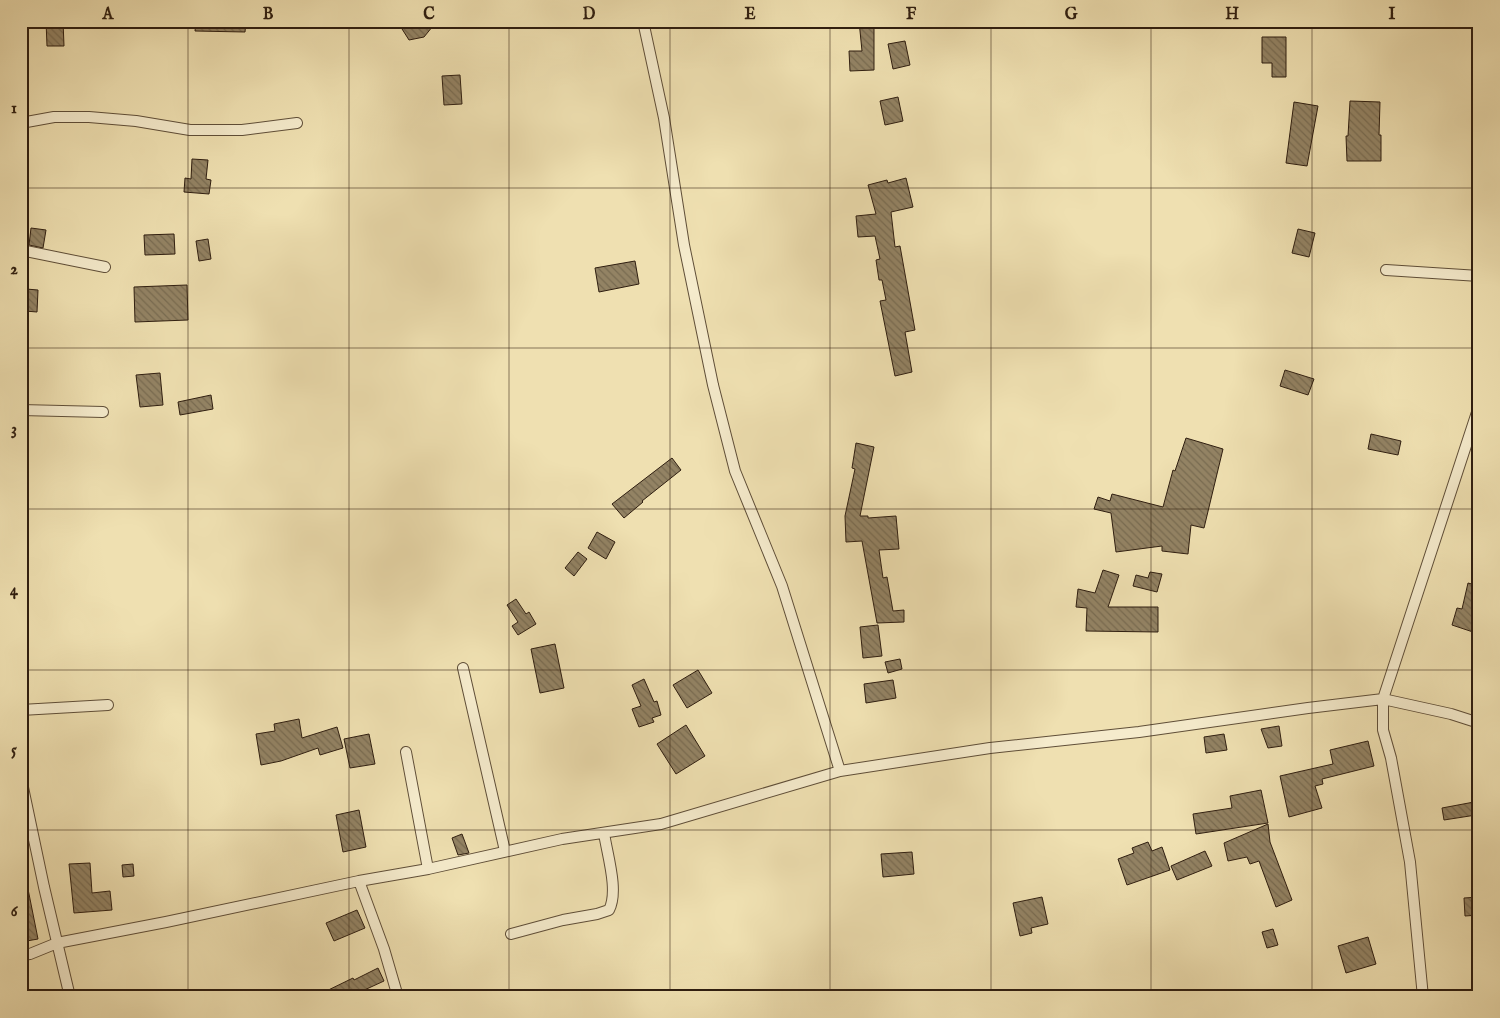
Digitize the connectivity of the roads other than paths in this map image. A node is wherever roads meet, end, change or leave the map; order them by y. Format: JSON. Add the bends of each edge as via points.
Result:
{"nodes":[{"id":1,"x":643,"y":21,"type":"edge"},
{"id":2,"x":21,"y":123,"type":"edge"},
{"id":3,"x":298,"y":123,"type":"dead end"},
{"id":4,"x":21,"y":250,"type":"edge"},
{"id":5,"x":105,"y":267,"type":"dead end"},
{"id":6,"x":1386,"y":270,"type":"dead end"},
{"id":7,"x":1479,"y":276,"type":"edge"},
{"id":8,"x":1479,"y":406,"type":"edge"},
{"id":9,"x":21,"y":410,"type":"edge"},
{"id":10,"x":103,"y":412,"type":"dead end"},
{"id":11,"x":463,"y":668,"type":"dead end"},
{"id":12,"x":1383,"y":699,"type":"junction"},
{"id":13,"x":108,"y":705,"type":"dead end"},
{"id":14,"x":21,"y":710,"type":"edge"},
{"id":15,"x":1479,"y":723,"type":"edge"},
{"id":16,"x":406,"y":752,"type":"dead end"},
{"id":17,"x":840,"y":771,"type":"junction"},
{"id":18,"x":21,"y":778,"type":"edge"},
{"id":19,"x":604,"y":832,"type":"junction"},
{"id":20,"x":505,"y":851,"type":"junction"},
{"id":21,"x":428,"y":869,"type":"junction"},
{"id":22,"x":359,"y":881,"type":"junction"},
{"id":23,"x":511,"y":934,"type":"dead end"},
{"id":24,"x":57,"y":943,"type":"junction"},
{"id":25,"x":21,"y":955,"type":"edge"},
{"id":26,"x":70,"y":997,"type":"edge"},
{"id":27,"x":398,"y":997,"type":"edge"},
{"id":28,"x":1423,"y":997,"type":"edge"}],
"edges":[{"from":1,"to":17,"type":"street","via":[[713,385],[733,461],[782,586]]},
{"from":2,"to":3,"type":"street","via":[[54,117],[89,117],[190,130],[242,130]]},
{"from":4,"to":5,"type":"street"},
{"from":6,"to":7,"type":"street"},
{"from":8,"to":12,"type":"street"},
{"from":9,"to":10,"type":"street"},
{"from":11,"to":20,"type":"street"},
{"from":12,"to":15,"type":"street"},
{"from":12,"to":17,"type":"street","via":[[1139,732],[990,748]]},
{"from":12,"to":28,"type":"street","via":[[1383,730],[1410,862]]},
{"from":13,"to":14,"type":"street"},
{"from":16,"to":21,"type":"street"},
{"from":17,"to":19,"type":"street","via":[[661,824]]},
{"from":18,"to":24,"type":"street"},
{"from":19,"to":20,"type":"street"},
{"from":19,"to":23,"type":"street","via":[[614,892],[609,910]]},
{"from":20,"to":21,"type":"street"},
{"from":21,"to":22,"type":"street"},
{"from":22,"to":24,"type":"street"},
{"from":22,"to":27,"type":"street"},
{"from":24,"to":25,"type":"street"},
{"from":24,"to":26,"type":"street"}]}
